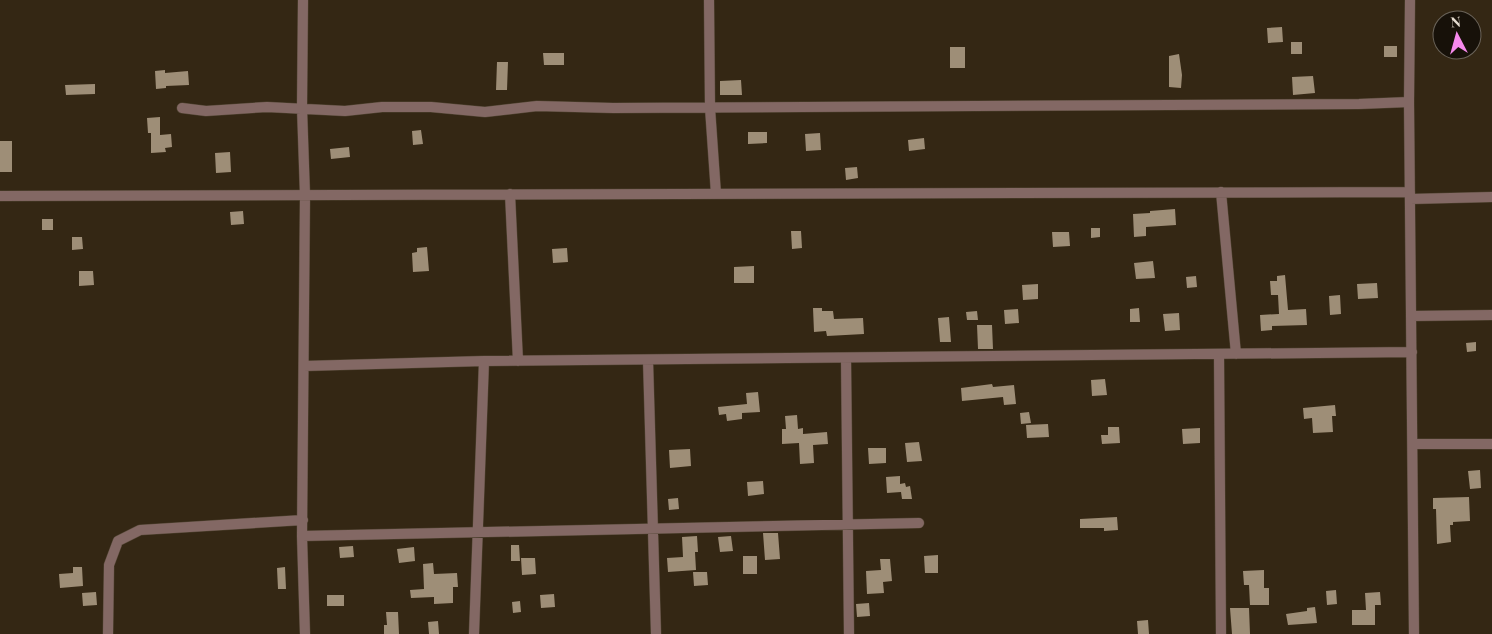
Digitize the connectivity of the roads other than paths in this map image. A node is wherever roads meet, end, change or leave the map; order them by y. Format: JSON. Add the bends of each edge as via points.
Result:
{"nodes":[{"id":1,"x":303,"y":0,"type":"edge"},
{"id":2,"x":708,"y":0,"type":"edge"},
{"id":3,"x":1410,"y":0,"type":"edge"},
{"id":4,"x":1409,"y":102,"type":"junction"},
{"id":5,"x":182,"y":108,"type":"dead end"},
{"id":6,"x":302,"y":108,"type":"junction"},
{"id":7,"x":710,"y":108,"type":"junction"},
{"id":8,"x":1221,"y":192,"type":"junction"},
{"id":9,"x":510,"y":194,"type":"junction"},
{"id":10,"x":716,"y":194,"type":"junction"},
{"id":11,"x":305,"y":195,"type":"junction"},
{"id":12,"x":0,"y":196,"type":"edge"},
{"id":13,"x":1410,"y":196,"type":"junction"},
{"id":14,"x":1492,"y":198,"type":"edge"},
{"id":15,"x":1492,"y":315,"type":"edge"},
{"id":16,"x":1411,"y":316,"type":"junction"},
{"id":17,"x":1412,"y":352,"type":"junction"},
{"id":18,"x":1219,"y":354,"type":"junction"},
{"id":19,"x":1236,"y":354,"type":"junction"},
{"id":20,"x":846,"y":358,"type":"junction"},
{"id":21,"x":648,"y":360,"type":"junction"},
{"id":22,"x":518,"y":361,"type":"junction"},
{"id":23,"x":484,"y":362,"type":"junction"},
{"id":24,"x":304,"y":366,"type":"junction"},
{"id":25,"x":1413,"y":444,"type":"junction"},
{"id":26,"x":1492,"y":444,"type":"edge"},
{"id":27,"x":303,"y":520,"type":"junction"},
{"id":28,"x":919,"y":523,"type":"dead end"},
{"id":29,"x":848,"y":524,"type":"junction"},
{"id":30,"x":653,"y":529,"type":"junction"},
{"id":31,"x":478,"y":532,"type":"junction"},
{"id":32,"x":302,"y":536,"type":"junction"},
{"id":33,"x":108,"y":634,"type":"edge"},
{"id":34,"x":305,"y":634,"type":"edge"},
{"id":35,"x":474,"y":634,"type":"edge"},
{"id":36,"x":656,"y":634,"type":"edge"},
{"id":37,"x":849,"y":634,"type":"edge"},
{"id":38,"x":1221,"y":634,"type":"edge"},
{"id":39,"x":1414,"y":634,"type":"edge"}],
"edges":[{"from":1,"to":6,"type":"street"},
{"from":2,"to":7,"type":"street"},
{"from":3,"to":4,"type":"street"},
{"from":4,"to":7,"type":"street"},
{"from":4,"to":13,"type":"street"},
{"from":5,"to":6,"type":"street","via":[[206,111]]},
{"from":6,"to":7,"type":"street","via":[[345,111],[431,107],[485,112],[538,106]]},
{"from":6,"to":11,"type":"street"},
{"from":7,"to":10,"type":"street"},
{"from":8,"to":10,"type":"street"},
{"from":8,"to":13,"type":"street"},
{"from":8,"to":19,"type":"street"},
{"from":9,"to":10,"type":"street"},
{"from":9,"to":11,"type":"street"},
{"from":9,"to":22,"type":"street"},
{"from":11,"to":12,"type":"street"},
{"from":11,"to":24,"type":"street"},
{"from":13,"to":14,"type":"street"},
{"from":13,"to":16,"type":"street"},
{"from":15,"to":16,"type":"street"},
{"from":16,"to":17,"type":"street"},
{"from":17,"to":19,"type":"street"},
{"from":17,"to":25,"type":"street"},
{"from":18,"to":19,"type":"street"},
{"from":18,"to":20,"type":"street"},
{"from":18,"to":38,"type":"street"},
{"from":20,"to":21,"type":"street"},
{"from":20,"to":29,"type":"street"},
{"from":21,"to":22,"type":"street"},
{"from":21,"to":30,"type":"street"},
{"from":22,"to":23,"type":"street"},
{"from":23,"to":24,"type":"street"},
{"from":23,"to":31,"type":"street"},
{"from":24,"to":27,"type":"street"},
{"from":25,"to":26,"type":"street"},
{"from":25,"to":39,"type":"street"},
{"from":27,"to":32,"type":"street"},
{"from":27,"to":33,"type":"street","via":[[140,530],[118,541],[109,565]]},
{"from":28,"to":29,"type":"street"},
{"from":29,"to":30,"type":"street"},
{"from":29,"to":37,"type":"street"},
{"from":30,"to":31,"type":"street"},
{"from":30,"to":36,"type":"street"},
{"from":31,"to":32,"type":"street"},
{"from":31,"to":35,"type":"street"},
{"from":32,"to":34,"type":"street"}]}
